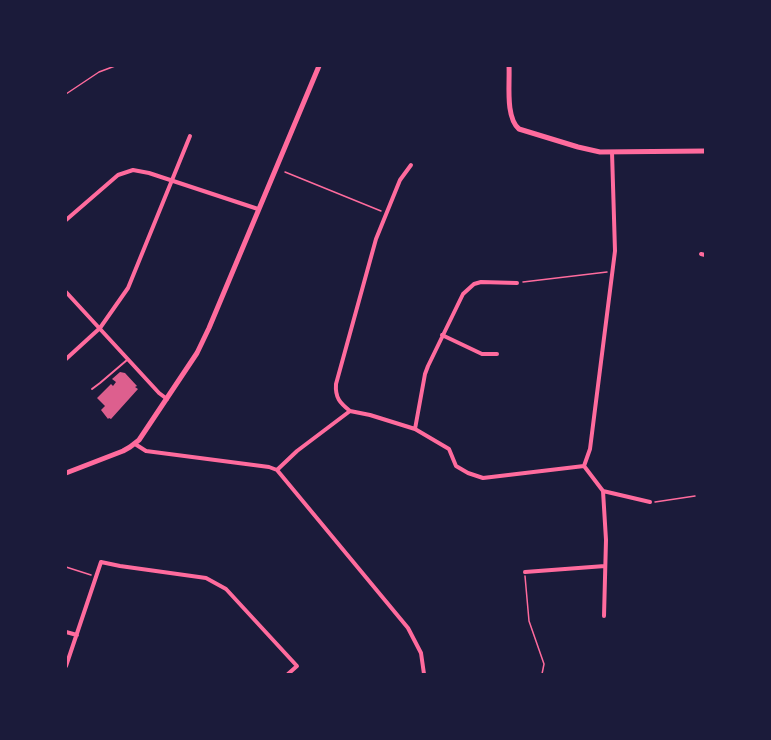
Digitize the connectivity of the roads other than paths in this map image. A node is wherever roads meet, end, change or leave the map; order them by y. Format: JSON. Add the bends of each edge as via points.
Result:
{"nodes":[{"id":1,"x":319,"y":66,"type":"edge"},
{"id":2,"x":509,"y":66,"type":"edge"},
{"id":3,"x":190,"y":136,"type":"dead end"},
{"id":4,"x":705,"y":150,"type":"edge"},
{"id":5,"x":612,"y":152,"type":"junction"},
{"id":6,"x":411,"y":165,"type":"dead end"},
{"id":7,"x":172,"y":180,"type":"junction"},
{"id":8,"x":258,"y":209,"type":"junction"},
{"id":9,"x":66,"y":220,"type":"edge"},
{"id":10,"x":517,"y":283,"type":"road end"},
{"id":11,"x":66,"y":292,"type":"edge"},
{"id":12,"x":100,"y":328,"type":"junction"},
{"id":13,"x":442,"y":335,"type":"junction"},
{"id":14,"x":497,"y":354,"type":"dead end"},
{"id":15,"x":66,"y":359,"type":"edge"},
{"id":16,"x":128,"y":359,"type":"junction"},
{"id":17,"x":92,"y":389,"type":"dead end"},
{"id":18,"x":167,"y":399,"type":"junction"},
{"id":19,"x":350,"y":412,"type":"junction"},
{"id":20,"x":414,"y":430,"type":"junction"},
{"id":21,"x":134,"y":444,"type":"junction"},
{"id":22,"x":584,"y":466,"type":"junction"},
{"id":23,"x":277,"y":470,"type":"junction"},
{"id":24,"x":66,"y":473,"type":"edge"},
{"id":25,"x":603,"y":492,"type":"junction"},
{"id":26,"x":650,"y":502,"type":"road end"},
{"id":27,"x":606,"y":566,"type":"junction"},
{"id":28,"x":525,"y":572,"type":"road end"},
{"id":29,"x":604,"y":616,"type":"dead end"},
{"id":30,"x":66,"y":632,"type":"edge"},
{"id":31,"x":76,"y":635,"type":"junction"},
{"id":32,"x":66,"y":666,"type":"edge"},
{"id":33,"x":288,"y":674,"type":"edge"},
{"id":34,"x":424,"y":674,"type":"edge"}],
"edges":[{"from":1,"to":8,"type":"street"},
{"from":2,"to":5,"type":"street","via":[[510,112],[514,125],[528,133],[590,150]]},
{"from":3,"to":7,"type":"street"},
{"from":4,"to":5,"type":"street"},
{"from":5,"to":22,"type":"street","via":[[615,251],[590,448]]},
{"from":6,"to":19,"type":"street","via":[[400,180],[376,239],[336,384],[336,396]]},
{"from":7,"to":8,"type":"street"},
{"from":7,"to":9,"type":"street","via":[[133,170],[118,175]]},
{"from":7,"to":12,"type":"street","via":[[128,288]]},
{"from":8,"to":18,"type":"street","via":[[209,328],[197,353]]},
{"from":10,"to":13,"type":"street","via":[[474,284],[463,294]]},
{"from":11,"to":12,"type":"street"},
{"from":12,"to":15,"type":"street"},
{"from":12,"to":16,"type":"street"},
{"from":13,"to":14,"type":"street","via":[[482,354]]},
{"from":13,"to":20,"type":"street","via":[[425,374]]},
{"from":16,"to":17,"type":"lane"},
{"from":16,"to":18,"type":"street","via":[[158,393]]},
{"from":18,"to":21,"type":"street"},
{"from":19,"to":20,"type":"street","via":[[370,415]]},
{"from":19,"to":23,"type":"street","via":[[297,451]]},
{"from":20,"to":22,"type":"street","via":[[449,449],[456,466],[483,478]]},
{"from":21,"to":23,"type":"street","via":[[146,451]]},
{"from":21,"to":24,"type":"street","via":[[123,451]]},
{"from":22,"to":25,"type":"street"},
{"from":23,"to":34,"type":"street","via":[[408,628],[421,653]]},
{"from":25,"to":26,"type":"street"},
{"from":25,"to":27,"type":"street"},
{"from":27,"to":28,"type":"street"},
{"from":27,"to":29,"type":"street"},
{"from":30,"to":31,"type":"street"},
{"from":31,"to":32,"type":"street"},
{"from":31,"to":33,"type":"street","via":[[102,562],[206,578],[226,589],[297,666]]}]}
